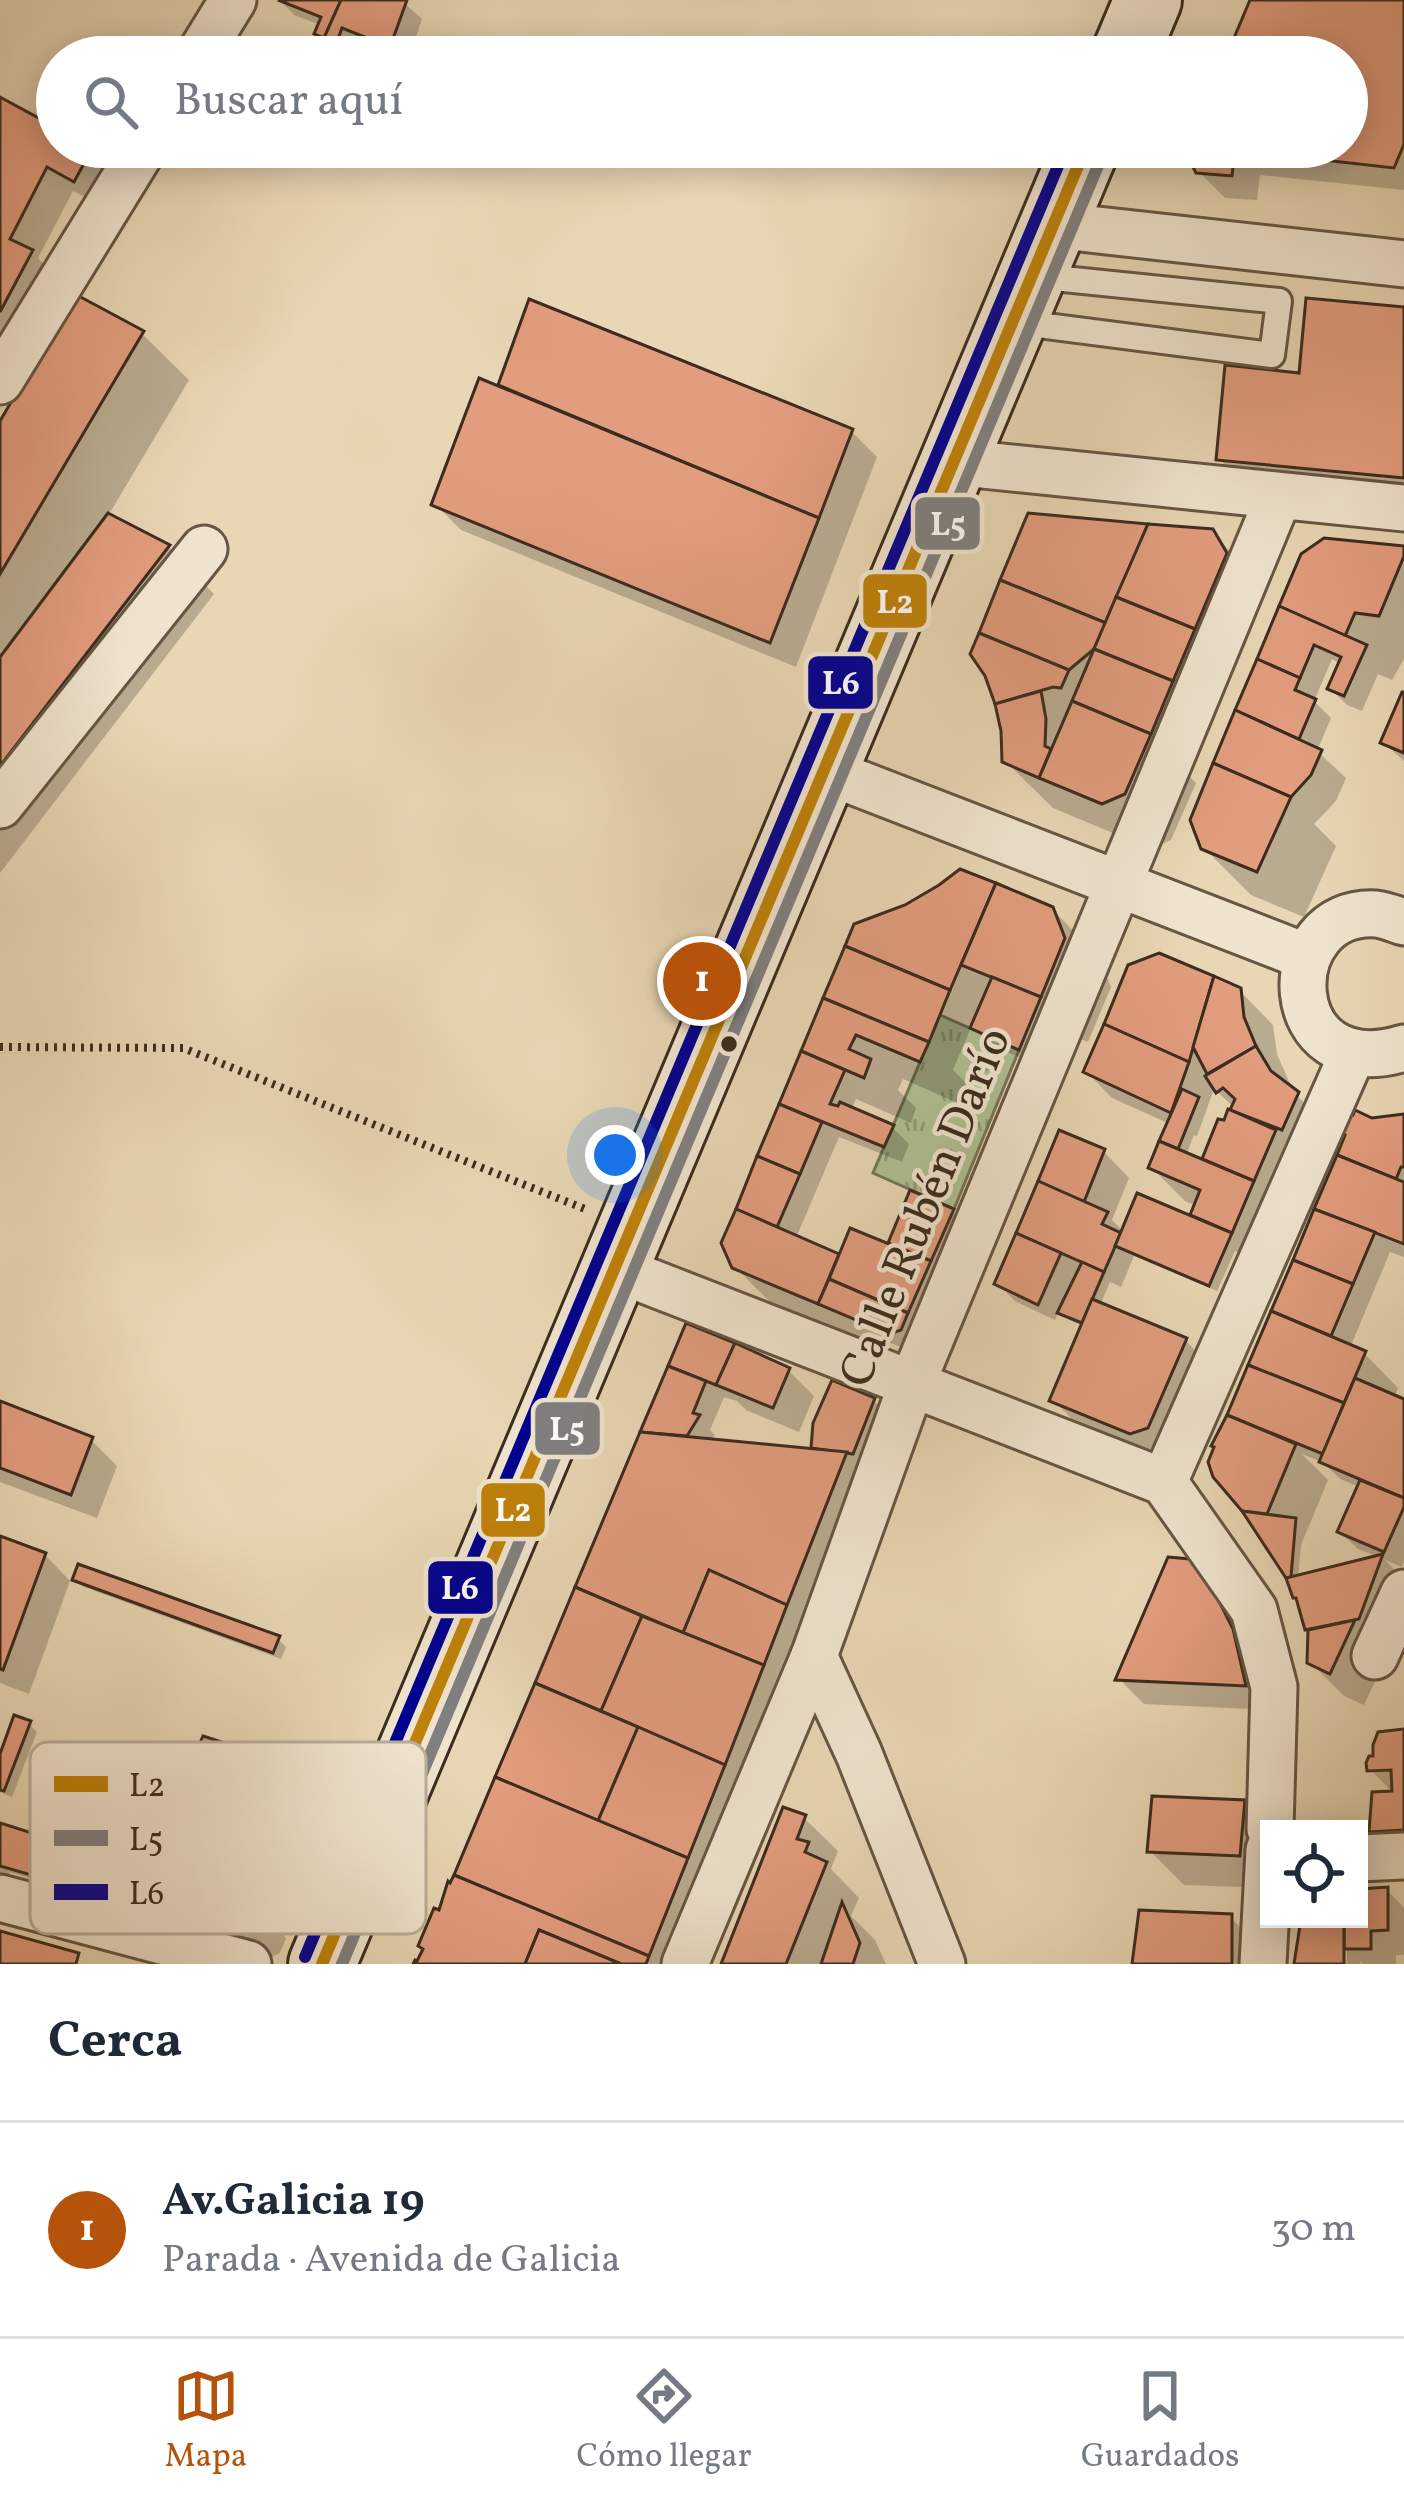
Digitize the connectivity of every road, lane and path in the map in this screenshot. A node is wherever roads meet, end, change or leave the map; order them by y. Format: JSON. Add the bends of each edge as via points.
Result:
{"nodes":[{"id":1,"x":232,"y":0,"type":"edge"},
{"id":2,"x":1148,"y":0,"type":"edge"},
{"id":3,"x":211,"y":36,"type":"edge"},
{"id":4,"x":1133,"y":36,"type":"edge"},
{"id":5,"x":131,"y":168,"type":"edge"},
{"id":6,"x":1077,"y":168,"type":"edge"},
{"id":7,"x":1398,"y":256,"type":"edge"},
{"id":8,"x":1033,"y":274,"type":"junction"},
{"id":9,"x":0,"y":381,"type":"edge"},
{"id":10,"x":953,"y":463,"type":"junction"},
{"id":11,"x":1279,"y":496,"type":"junction"},
{"id":12,"x":1404,"y":508,"type":"edge"},
{"id":13,"x":203,"y":548,"type":"dead end"},
{"id":14,"x":824,"y":770,"type":"junction"},
{"id":15,"x":0,"y":805,"type":"edge"},
{"id":16,"x":1118,"y":884,"type":"junction"},
{"id":17,"x":1404,"y":922,"type":"edge"},
{"id":18,"x":1307,"y":957,"type":"junction"},
{"id":19,"x":0,"y":1047,"type":"edge"},
{"id":20,"x":1404,"y":1048,"type":"edge"},
{"id":21,"x":1353,"y":1053,"type":"junction"},
{"id":22,"x":622,"y":1248,"type":"junction"},
{"id":23,"x":911,"y":1385,"type":"junction"},
{"id":24,"x":1164,"y":1482,"type":"junction"},
{"id":25,"x":1404,"y":1593,"type":"edge"},
{"id":26,"x":814,"y":1656,"type":"junction"},
{"id":27,"x":1376,"y":1656,"type":"dead end"},
{"id":28,"x":415,"y":1742,"type":"edge"},
{"id":29,"x":1270,"y":1820,"type":"edge"},
{"id":30,"x":1404,"y":1856,"type":"edge"},
{"id":31,"x":1368,"y":1858,"type":"edge"},
{"id":32,"x":0,"y":1898,"type":"edge"},
{"id":33,"x":30,"y":1906,"type":"edge"},
{"id":34,"x":1265,"y":1928,"type":"edge"},
{"id":35,"x":135,"y":1934,"type":"edge"},
{"id":36,"x":335,"y":1934,"type":"edge"},
{"id":37,"x":248,"y":1964,"type":"edge"},
{"id":38,"x":322,"y":1964,"type":"edge"},
{"id":39,"x":685,"y":1964,"type":"edge"},
{"id":40,"x":942,"y":1964,"type":"edge"},
{"id":41,"x":1263,"y":1964,"type":"edge"}],
"edges":[{"from":1,"to":3,"type":"street"},
{"from":2,"to":4,"type":"main road"},
{"from":5,"to":9,"type":"street"},
{"from":6,"to":8,"type":"main road"},
{"from":7,"to":8,"type":"street"},
{"from":8,"to":8,"type":"lane","via":[[1272,355],[1279,301]]},
{"from":8,"to":10,"type":"main road"},
{"from":10,"to":11,"type":"street"},
{"from":10,"to":14,"type":"main road"},
{"from":11,"to":12,"type":"street"},
{"from":11,"to":16,"type":"street","name":"Calle Rubén Darío"},
{"from":13,"to":15,"type":"street"},
{"from":14,"to":16,"type":"street"},
{"from":14,"to":22,"type":"main road"},
{"from":16,"to":18,"type":"street"},
{"from":16,"to":23,"type":"street","name":"Calle Rubén Darío"},
{"from":17,"to":18,"type":"street","via":[[1351,917]]},
{"from":18,"to":21,"type":"street","via":[[1305,1008],[1334,1045]]},
{"from":19,"to":22,"type":"path","via":[[183,1048]]},
{"from":20,"to":21,"type":"street"},
{"from":21,"to":24,"type":"street"},
{"from":22,"to":23,"type":"street"},
{"from":22,"to":28,"type":"main road"},
{"from":23,"to":24,"type":"street"},
{"from":23,"to":26,"type":"street","name":"Calle Rubén Darío"},
{"from":24,"to":29,"type":"street","via":[[1253,1610],[1274,1687]]},
{"from":25,"to":27,"type":"street"},
{"from":26,"to":39,"type":"street","name":"Calle Rubén Darío"},
{"from":26,"to":40,"type":"street"},
{"from":30,"to":31,"type":"street"},
{"from":32,"to":33,"type":"street"},
{"from":34,"to":41,"type":"street"},
{"from":35,"to":37,"type":"street"},
{"from":36,"to":38,"type":"main road"}]}
